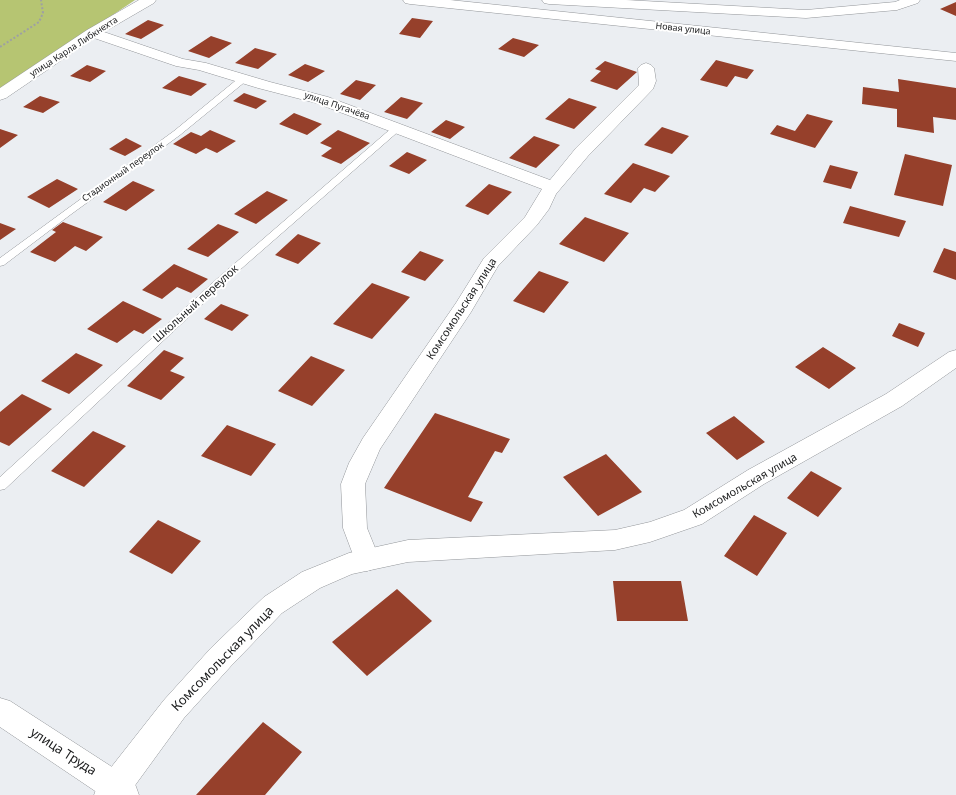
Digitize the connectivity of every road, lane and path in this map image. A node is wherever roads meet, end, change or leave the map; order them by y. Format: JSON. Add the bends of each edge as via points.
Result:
{"nodes":[{"id":1,"x":41,"y":0,"type":"edge"},
{"id":2,"x":149,"y":0,"type":"edge"},
{"id":3,"x":410,"y":0,"type":"edge"},
{"id":4,"x":549,"y":0,"type":"edge"},
{"id":5,"x":681,"y":0,"type":"edge"},
{"id":6,"x":913,"y":0,"type":"edge"},
{"id":7,"x":692,"y":9,"type":"junction"},
{"id":8,"x":92,"y":33,"type":"junction"},
{"id":9,"x":0,"y":47,"type":"edge"},
{"id":10,"x":956,"y":57,"type":"edge"},
{"id":11,"x":646,"y":68,"type":"dead end"},
{"id":12,"x":243,"y":79,"type":"junction"},
{"id":13,"x":0,"y":95,"type":"edge"},
{"id":14,"x":397,"y":128,"type":"junction"},
{"id":15,"x":553,"y":186,"type":"junction"},
{"id":16,"x":0,"y":263,"type":"edge"},
{"id":17,"x":956,"y":357,"type":"edge"},
{"id":18,"x":0,"y":485,"type":"edge"},
{"id":19,"x":367,"y":560,"type":"junction"},
{"id":20,"x":0,"y":711,"type":"edge"},
{"id":21,"x":116,"y":792,"type":"edge"}],
"edges":[{"from":1,"to":9,"type":"path","via":[[43,13],[39,22]]},
{"from":2,"to":8,"type":"street","name":"улица Карла Либкнехта"},
{"from":3,"to":10,"type":"street","name":"Новая улица"},
{"from":4,"to":7,"type":"street","name":"Новая улица"},
{"from":5,"to":7,"type":"street"},
{"from":6,"to":7,"type":"street","name":"Новая улица","via":[[896,6],[806,14]]},
{"from":8,"to":12,"type":"street","name":"улица Пугачёва","via":[[181,63],[201,66]]},
{"from":8,"to":13,"type":"street","name":"улица Карла Либкнехта"},
{"from":11,"to":15,"type":"street","name":"Комсомольская улица","via":[[648,80],[644,90],[582,152]]},
{"from":12,"to":14,"type":"street","name":"улица Пугачёва","via":[[322,100]]},
{"from":12,"to":16,"type":"lane","name":"Стадионный переулок","via":[[182,129]]},
{"from":14,"to":15,"type":"street","name":"улица Пугачёва"},
{"from":14,"to":18,"type":"lane","name":"Школьный переулок","via":[[210,291]]},
{"from":15,"to":19,"type":"street","name":"Комсомольская улица","via":[[531,221],[491,262],[361,463],[353,484],[353,508],[356,528]]},
{"from":17,"to":19,"type":"street","name":"Комсомольская улица","via":[[894,400],[756,477],[693,517],[650,532],[615,540],[408,551]]},
{"from":19,"to":21,"type":"street","name":"Комсомольская улица","via":[[349,564],[311,580],[273,605],[174,709]]},
{"from":20,"to":21,"type":"street","name":"улица Труда"}]}
